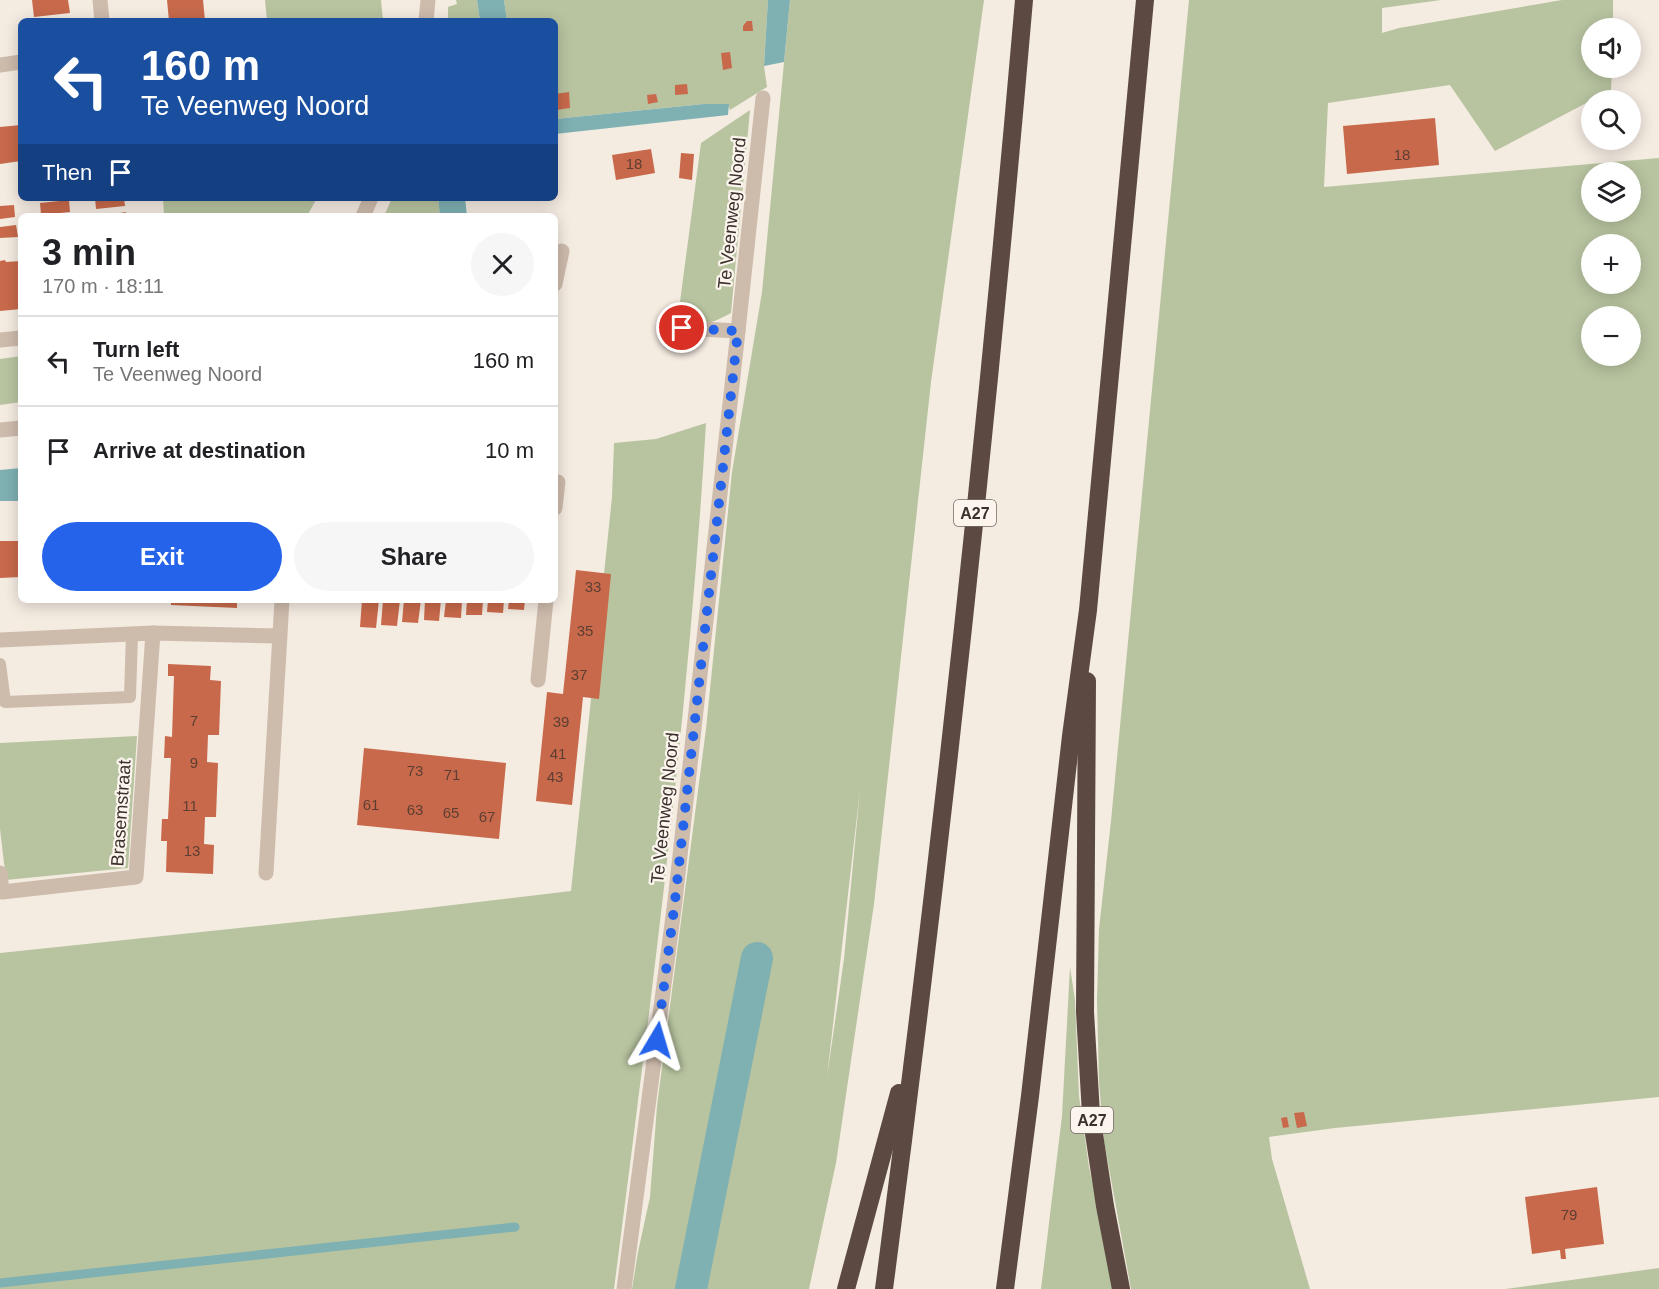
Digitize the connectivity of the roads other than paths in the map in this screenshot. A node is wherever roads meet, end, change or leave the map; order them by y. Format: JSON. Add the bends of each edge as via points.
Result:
{"nodes":[{"id":1,"x":100,"y":0,"type":"edge"},
{"id":2,"x":428,"y":0,"type":"edge"},
{"id":3,"x":1024,"y":0,"type":"edge"},
{"id":4,"x":1145,"y":0,"type":"edge"},
{"id":5,"x":102,"y":18,"type":"edge"},
{"id":6,"x":426,"y":18,"type":"edge"},
{"id":7,"x":18,"y":62,"type":"edge"},
{"id":8,"x":0,"y":65,"type":"edge"},
{"id":9,"x":763,"y":98,"type":"dead end"},
{"id":10,"x":562,"y":251,"type":"dead end"},
{"id":11,"x":558,"y":270,"type":"edge"},
{"id":12,"x":682,"y":328,"type":"dead end"},
{"id":13,"x":738,"y":331,"type":"junction"},
{"id":14,"x":18,"y":338,"type":"edge"},
{"id":15,"x":0,"y":340,"type":"edge"},
{"id":16,"x":18,"y":428,"type":"edge"},
{"id":17,"x":0,"y":430,"type":"edge"},
{"id":18,"x":282,"y":603,"type":"edge"},
{"id":19,"x":546,"y":603,"type":"edge"},
{"id":20,"x":1088,"y":610,"type":"junction"},
{"id":21,"x":153,"y":633,"type":"junction"},
{"id":22,"x":132,"y":634,"type":"junction"},
{"id":23,"x":279,"y":636,"type":"junction"},
{"id":24,"x":0,"y":640,"type":"edge"},
{"id":25,"x":0,"y":664,"type":"edge"},
{"id":26,"x":538,"y":680,"type":"dead end"},
{"id":27,"x":0,"y":873,"type":"edge"},
{"id":28,"x":266,"y":873,"type":"dead end"},
{"id":29,"x":918,"y":1025,"type":"junction"},
{"id":30,"x":624,"y":1289,"type":"edge"},
{"id":31,"x":846,"y":1289,"type":"edge"},
{"id":32,"x":884,"y":1289,"type":"edge"},
{"id":33,"x":1005,"y":1289,"type":"edge"},
{"id":34,"x":1121,"y":1289,"type":"edge"}],
"edges":[{"from":1,"to":5,"type":"street"},
{"from":2,"to":6,"type":"street"},
{"from":3,"to":29,"type":"highway","number":"A27","via":[[978,484]]},
{"from":4,"to":20,"type":"highway","number":"A27"},
{"from":7,"to":8,"type":"street"},
{"from":9,"to":13,"type":"street","name":"Te Veenweg Noord"},
{"from":10,"to":11,"type":"street"},
{"from":12,"to":13,"type":"street"},
{"from":13,"to":30,"type":"street","name":"Te Veenweg Noord","via":[[675,901]]},
{"from":14,"to":15,"type":"street"},
{"from":16,"to":17,"type":"street"},
{"from":18,"to":23,"type":"street"},
{"from":19,"to":26,"type":"street"},
{"from":20,"to":33,"type":"highway","number":"A27"},
{"from":20,"to":34,"type":"highway","number":"A27","via":[[1085,1012],[1091,1114]]},
{"from":21,"to":22,"type":"street"},
{"from":21,"to":23,"type":"street"},
{"from":21,"to":27,"type":"street","name":"Brasemstraat","via":[[136,877],[2,892]]},
{"from":22,"to":24,"type":"street"},
{"from":22,"to":25,"type":"lane","via":[[130,697],[5,702]]},
{"from":23,"to":28,"type":"street"},
{"from":29,"to":31,"type":"highway","number":"A27"},
{"from":29,"to":32,"type":"highway","number":"A27"}]}
